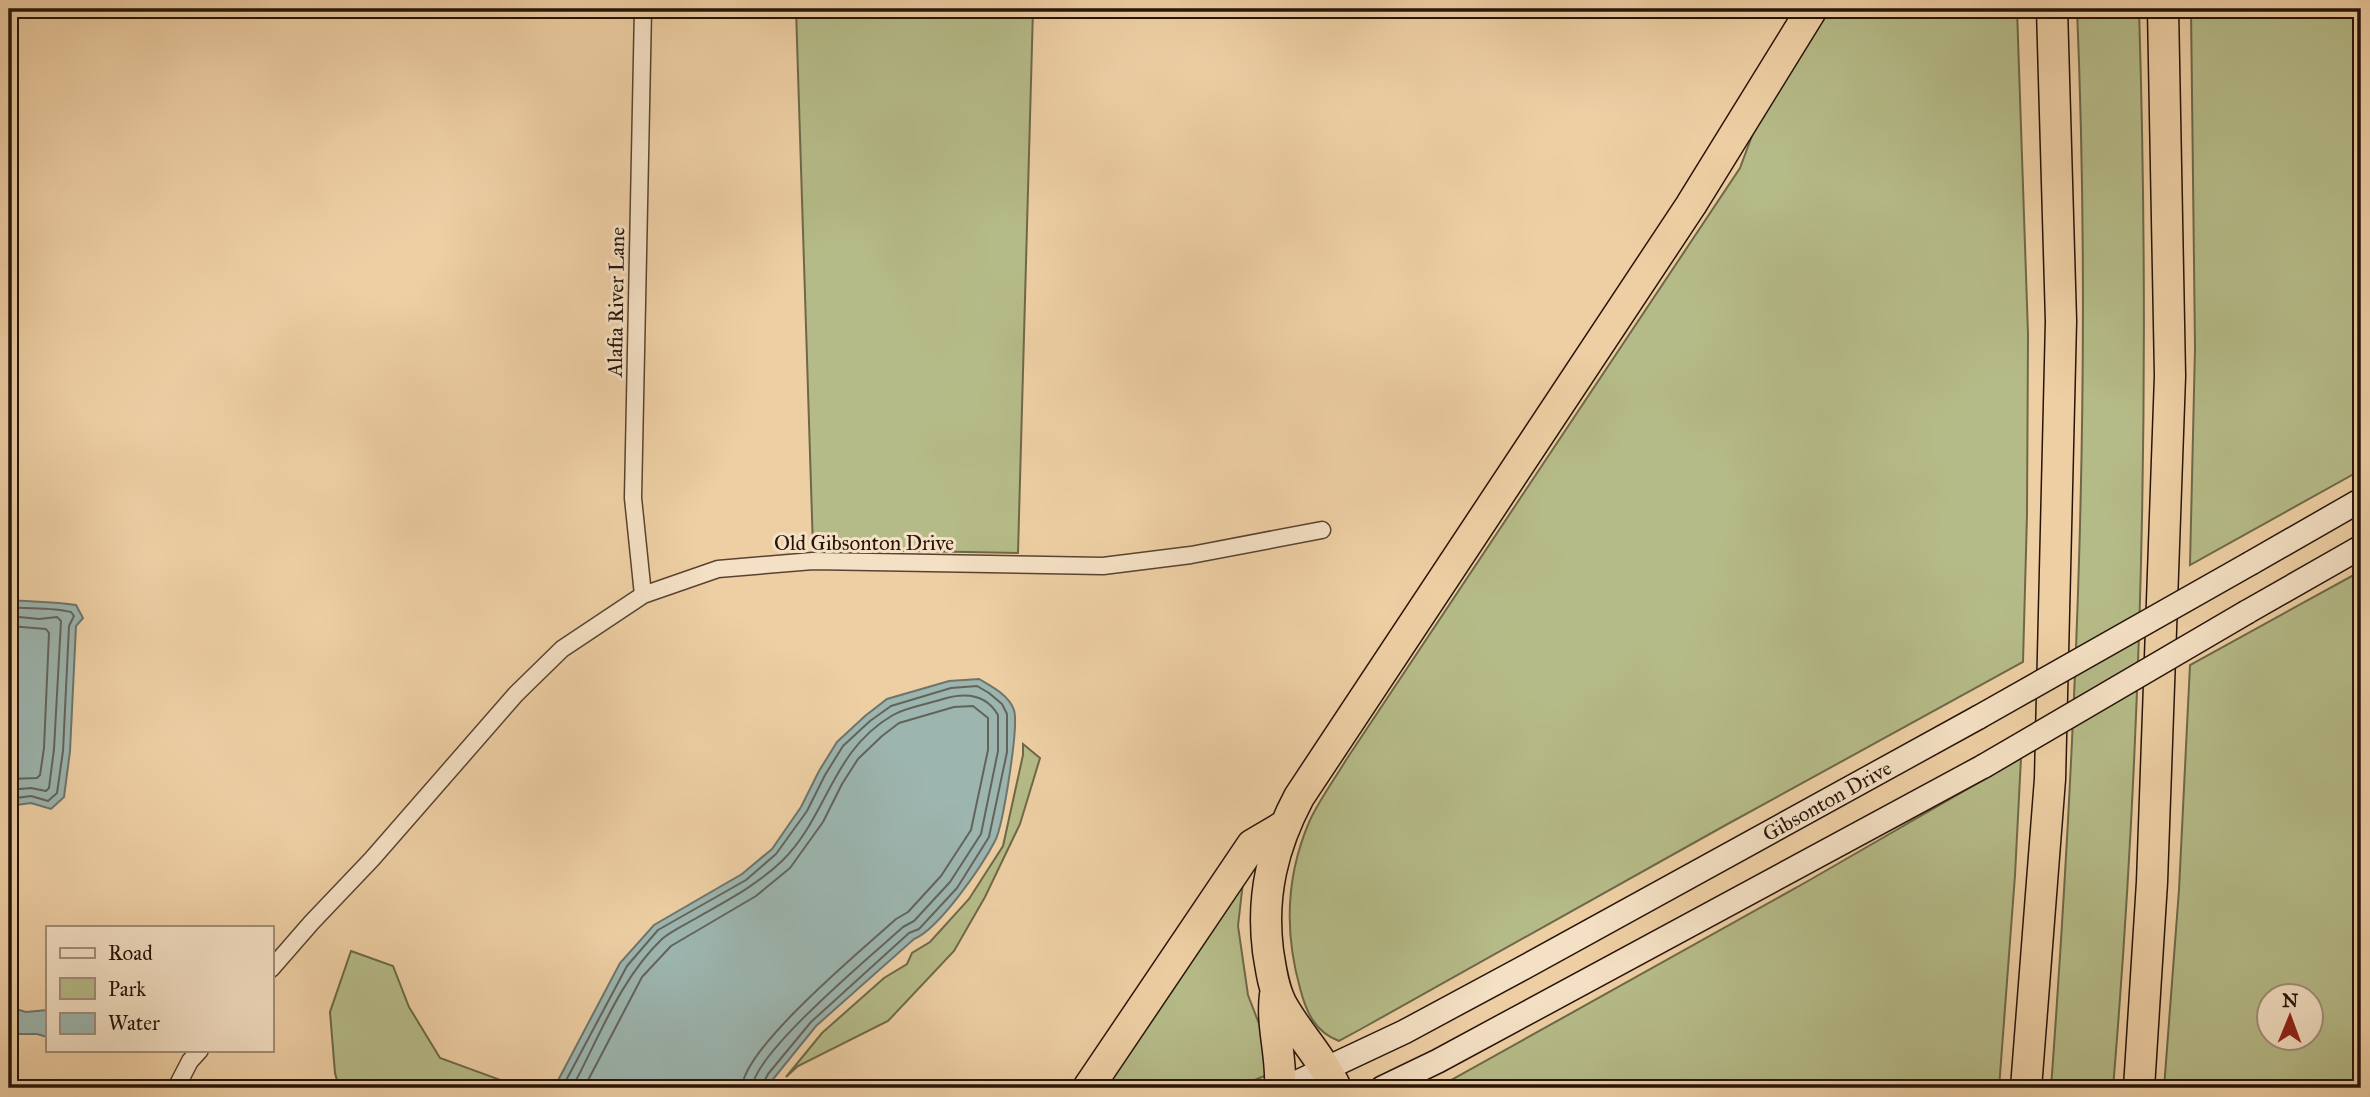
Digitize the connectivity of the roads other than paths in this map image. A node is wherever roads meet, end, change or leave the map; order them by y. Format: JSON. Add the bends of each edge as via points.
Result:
{"nodes":[{"id":1,"x":643,"y":9,"type":"edge"},
{"id":2,"x":1812,"y":9,"type":"edge"},
{"id":3,"x":2052,"y":9,"type":"edge"},
{"id":4,"x":2163,"y":9,"type":"edge"},
{"id":5,"x":2361,"y":500,"type":"edge"},
{"id":6,"x":1322,"y":530,"type":"dead end"},
{"id":7,"x":2361,"y":547,"type":"edge"},
{"id":8,"x":643,"y":595,"type":"junction"},
{"id":9,"x":1284,"y":826,"type":"junction"},
{"id":10,"x":273,"y":967,"type":"edge"},
{"id":11,"x":1276,"y":991,"type":"junction"},
{"id":12,"x":198,"y":1052,"type":"edge"},
{"id":13,"x":1332,"y":1079,"type":"edge"},
{"id":14,"x":176,"y":1088,"type":"edge"},
{"id":15,"x":1088,"y":1088,"type":"edge"},
{"id":16,"x":1283,"y":1088,"type":"edge"},
{"id":17,"x":1382,"y":1088,"type":"edge"},
{"id":18,"x":2025,"y":1088,"type":"edge"},
{"id":19,"x":2139,"y":1088,"type":"edge"}],
"edges":[{"from":1,"to":8,"type":"street","name":"Alafia River Lane","via":[[633,498]]},
{"from":2,"to":9,"type":"highway","via":[[1691,205]]},
{"from":3,"to":18,"type":"highway","via":[[2062,321],[2050,779]]},
{"from":4,"to":19,"type":"highway","via":[[2170,376],[2152,882]]},
{"from":5,"to":13,"type":"main road","name":"Gibsonton Drive","bridge":true,"via":[[1979,717],[1404,1032]]},
{"from":6,"to":8,"type":"street","name":"Old Gibsonton Drive","via":[[1103,566],[813,561],[718,569]]},
{"from":7,"to":17,"type":"main road","name":"Gibsonton Drive","bridge":true,"via":[[1984,765]]},
{"from":8,"to":10,"type":"street","name":"Old Gibsonton Drive","via":[[562,649],[516,694]]},
{"from":9,"to":11,"type":"highway","via":[[1267,884],[1267,939]]},
{"from":9,"to":15,"type":"highway","via":[[1252,845]]},
{"from":11,"to":13,"type":"highway"},
{"from":11,"to":16,"type":"highway","via":[[1274,1020]]},
{"from":12,"to":14,"type":"street"},
{"from":13,"to":16,"type":"main road","name":"Gibsonton Drive"}]}
